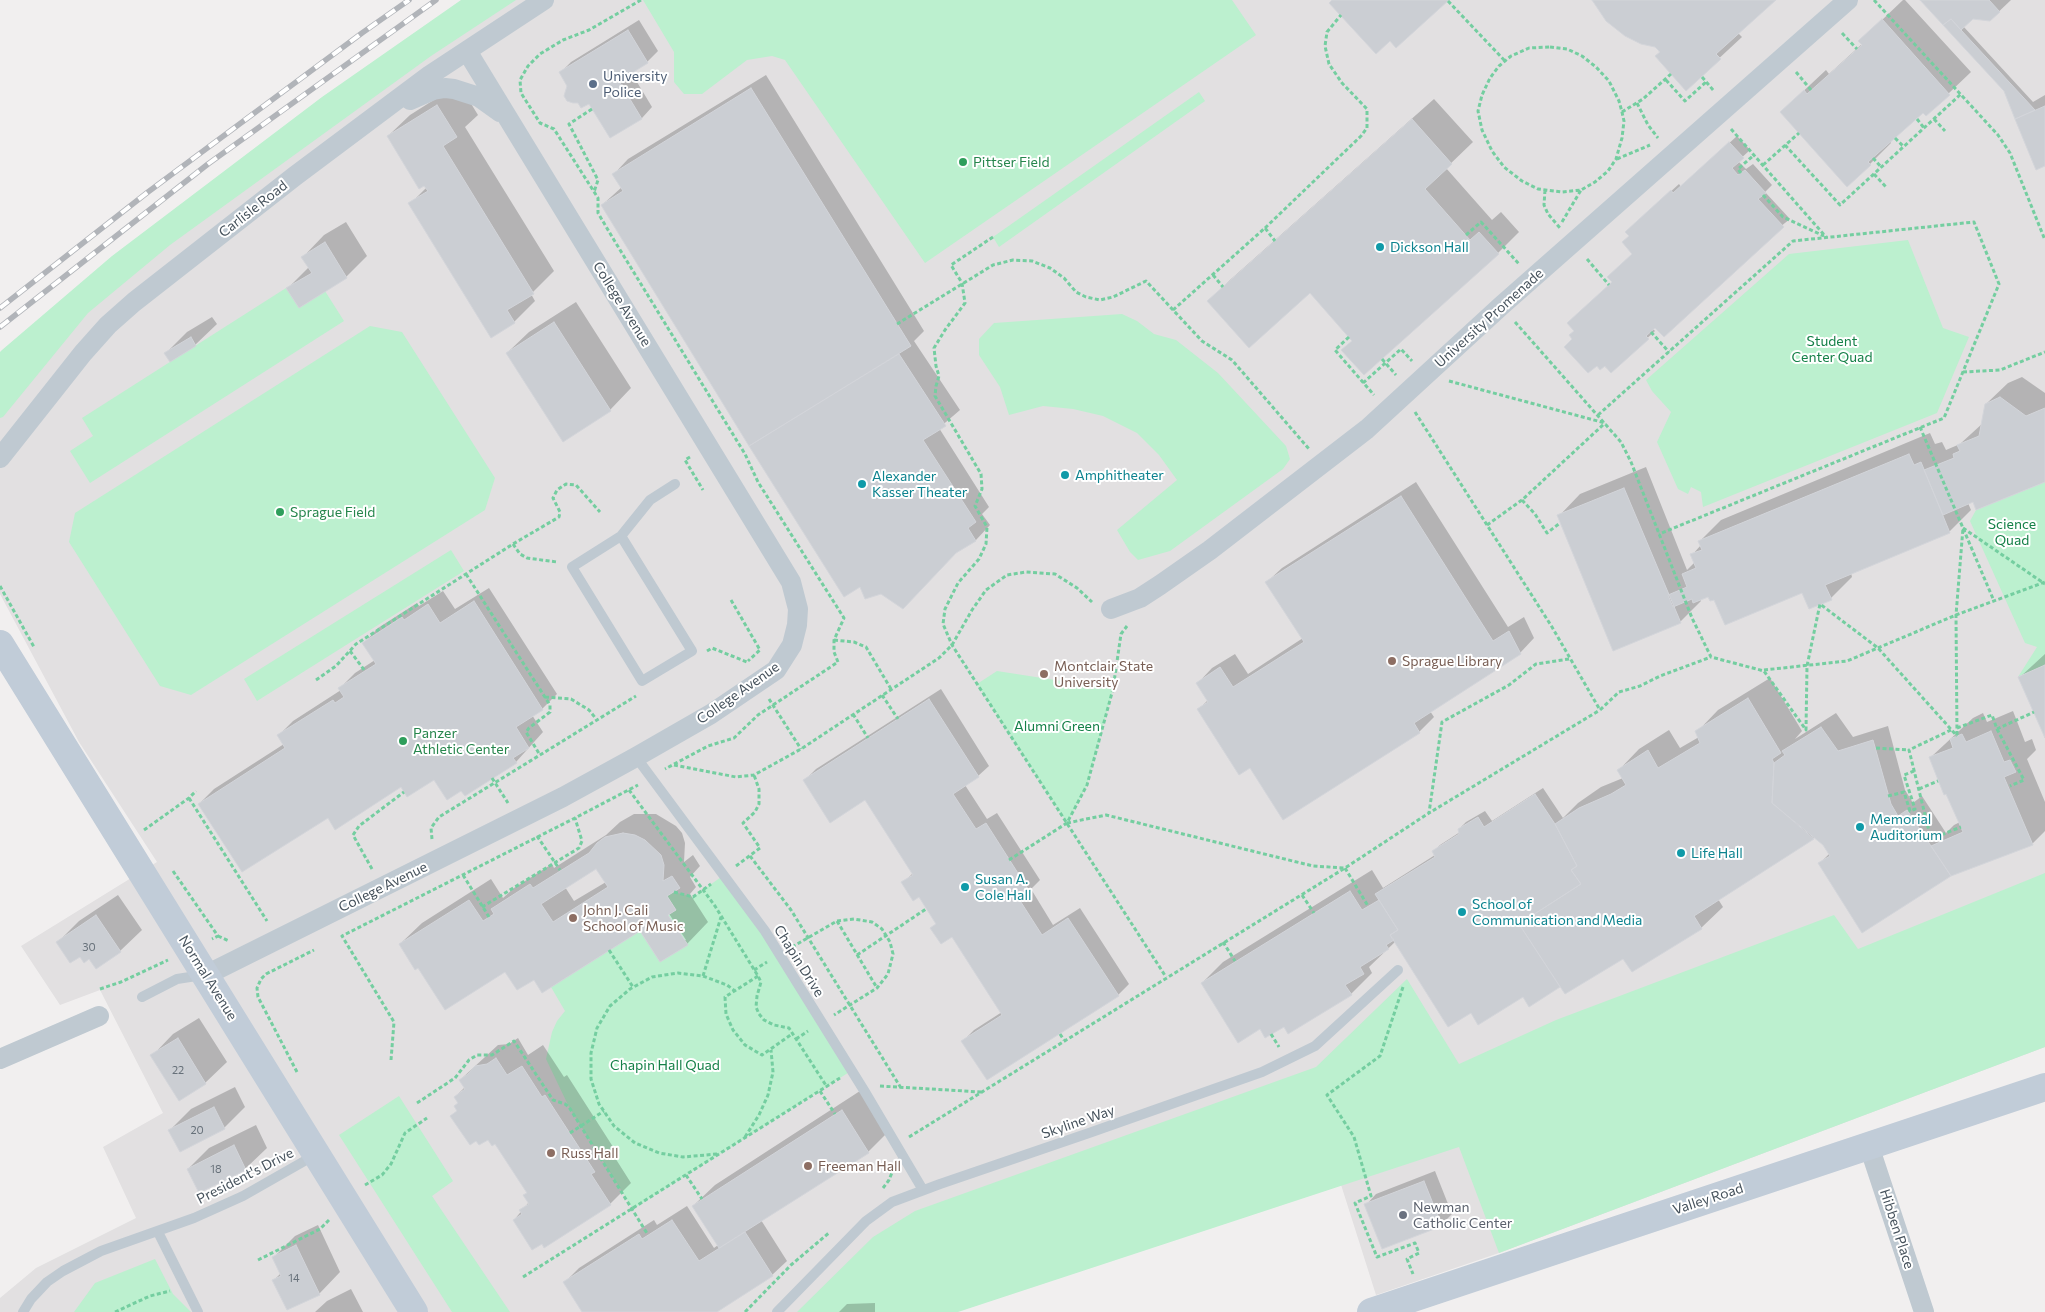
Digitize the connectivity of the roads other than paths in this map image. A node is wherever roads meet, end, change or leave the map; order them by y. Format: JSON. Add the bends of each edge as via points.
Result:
{"nodes":[{"id":1,"x":544,"y":0,"type":"edge"},
{"id":2,"x":1848,"y":0,"type":"edge"},
{"id":3,"x":467,"y":51,"type":"junction"},
{"id":4,"x":376,"y":116,"type":"junction"},
{"id":5,"x":510,"y":120,"type":"junction"},
{"id":6,"x":0,"y":458,"type":"edge"},
{"id":7,"x":675,"y":484,"type":"dead end"},
{"id":8,"x":621,"y":536,"type":"junction"},
{"id":9,"x":1111,"y":609,"type":"road end"},
{"id":10,"x":0,"y":644,"type":"edge"},
{"id":11,"x":636,"y":757,"type":"junction"},
{"id":12,"x":1398,"y":970,"type":"road end"},
{"id":13,"x":206,"y":975,"type":"junction"},
{"id":14,"x":142,"y":997,"type":"dead end"},
{"id":15,"x":99,"y":1016,"type":"dead end"},
{"id":16,"x":0,"y":1059,"type":"edge"},
{"id":17,"x":2045,"y":1087,"type":"edge"},
{"id":18,"x":1869,"y":1146,"type":"junction"},
{"id":19,"x":317,"y":1154,"type":"junction"},
{"id":20,"x":923,"y":1190,"type":"junction"},
{"id":21,"x":158,"y":1232,"type":"junction"},
{"id":22,"x":23,"y":1312,"type":"edge"},
{"id":23,"x":198,"y":1312,"type":"edge"},
{"id":24,"x":414,"y":1312,"type":"edge"},
{"id":25,"x":777,"y":1312,"type":"edge"},
{"id":26,"x":1372,"y":1312,"type":"edge"},
{"id":27,"x":1924,"y":1312,"type":"edge"}],
"edges":[{"from":1,"to":3,"type":"street","name":"Carlisle Road"},
{"from":2,"to":9,"type":"street","name":"University Promenade","via":[[1501,306],[1367,429],[1160,585],[1140,598]]},
{"from":3,"to":4,"type":"street","name":"Carlisle Road"},
{"from":3,"to":5,"type":"street","name":"College Avenue"},
{"from":4,"to":5,"type":"street","via":[[433,90],[445,88],[479,97]]},
{"from":4,"to":6,"type":"street","name":"Carlisle Road","via":[[158,282],[108,325]]},
{"from":5,"to":11,"type":"street","name":"College Avenue","via":[[792,582],[798,609],[792,645],[776,670],[711,714]]},
{"from":7,"to":8,"type":"lane","via":[[650,500]]},
{"from":8,"to":8,"type":"lane","via":[[692,651],[642,681],[572,567]]},
{"from":10,"to":13,"type":"street","name":"Normal Avenue"},
{"from":11,"to":13,"type":"street","name":"College Avenue","via":[[563,797]]},
{"from":11,"to":20,"type":"lane","name":"Chapin Drive","via":[[780,955]]},
{"from":12,"to":20,"type":"lane","name":"Skyline Way","via":[[1315,1046],[1262,1072]]},
{"from":13,"to":14,"type":"lane","name":"College Avenue","via":[[177,979]]},
{"from":13,"to":19,"type":"street","name":"Normal Avenue"},
{"from":15,"to":16,"type":"street"},
{"from":17,"to":18,"type":"street","name":"Valley Road"},
{"from":18,"to":26,"type":"street","name":"Valley Road"},
{"from":18,"to":27,"type":"street","name":"Hibben Place"},
{"from":19,"to":21,"type":"lane","name":"President's Drive","via":[[257,1189]]},
{"from":19,"to":24,"type":"street","name":"Normal Avenue"},
{"from":20,"to":25,"type":"lane","name":"Skyline Way","via":[[892,1202],[866,1221]]},
{"from":21,"to":22,"type":"lane","name":"President's Drive","via":[[101,1251],[63,1271],[47,1282]]},
{"from":21,"to":23,"type":"lane"}]}
